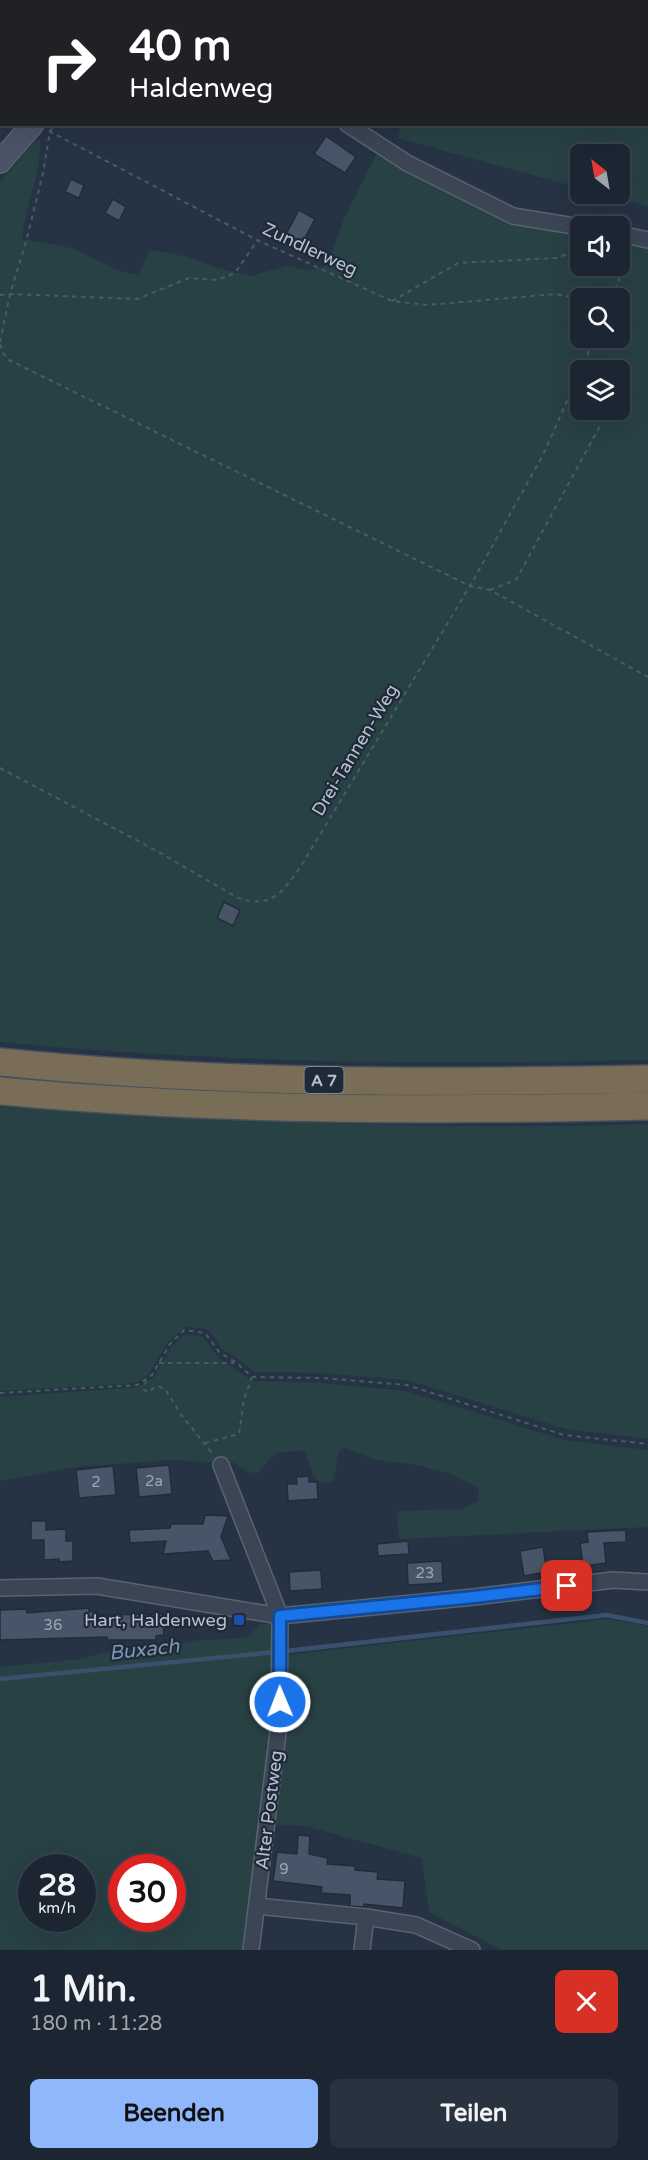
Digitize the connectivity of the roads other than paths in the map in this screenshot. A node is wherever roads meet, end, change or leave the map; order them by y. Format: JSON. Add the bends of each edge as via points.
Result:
{"nodes":[{"id":1,"x":350,"y":126,"type":"edge"},
{"id":2,"x":41,"y":128,"type":"edge"},
{"id":3,"x":0,"y":162,"type":"edge"},
{"id":4,"x":570,"y":225,"type":"edge"},
{"id":5,"x":0,"y":1062,"type":"edge"},
{"id":6,"x":648,"y":1079,"type":"edge"},
{"id":7,"x":0,"y":1090,"type":"edge"},
{"id":8,"x":648,"y":1106,"type":"edge"},
{"id":9,"x":221,"y":1466,"type":"road end"},
{"id":10,"x":648,"y":1582,"type":"edge"},
{"id":11,"x":0,"y":1588,"type":"edge"},
{"id":12,"x":280,"y":1616,"type":"junction"},
{"id":13,"x":257,"y":1906,"type":"junction"},
{"id":14,"x":366,"y":1917,"type":"junction"},
{"id":15,"x":251,"y":1950,"type":"edge"},
{"id":16,"x":362,"y":1950,"type":"edge"},
{"id":17,"x":472,"y":1950,"type":"edge"}],
"edges":[{"from":1,"to":4,"type":"street","via":[[407,163],[513,216]]},
{"from":2,"to":3,"type":"main road"},
{"from":5,"to":6,"type":"highway","number":"A 7","via":[[267,1078]]},
{"from":7,"to":8,"type":"highway","number":"A 7","via":[[378,1109]]},
{"from":9,"to":12,"type":"street","name":"Alter Postweg"},
{"from":10,"to":12,"type":"street","via":[[613,1580]]},
{"from":11,"to":12,"type":"street","via":[[97,1586]]},
{"from":12,"to":13,"type":"street","name":"Alter Postweg","via":[[279,1724]]},
{"from":13,"to":14,"type":"street"},
{"from":13,"to":15,"type":"street","name":"Alter Postweg"},
{"from":14,"to":16,"type":"street"},
{"from":14,"to":17,"type":"street","via":[[416,1925]]}]}
